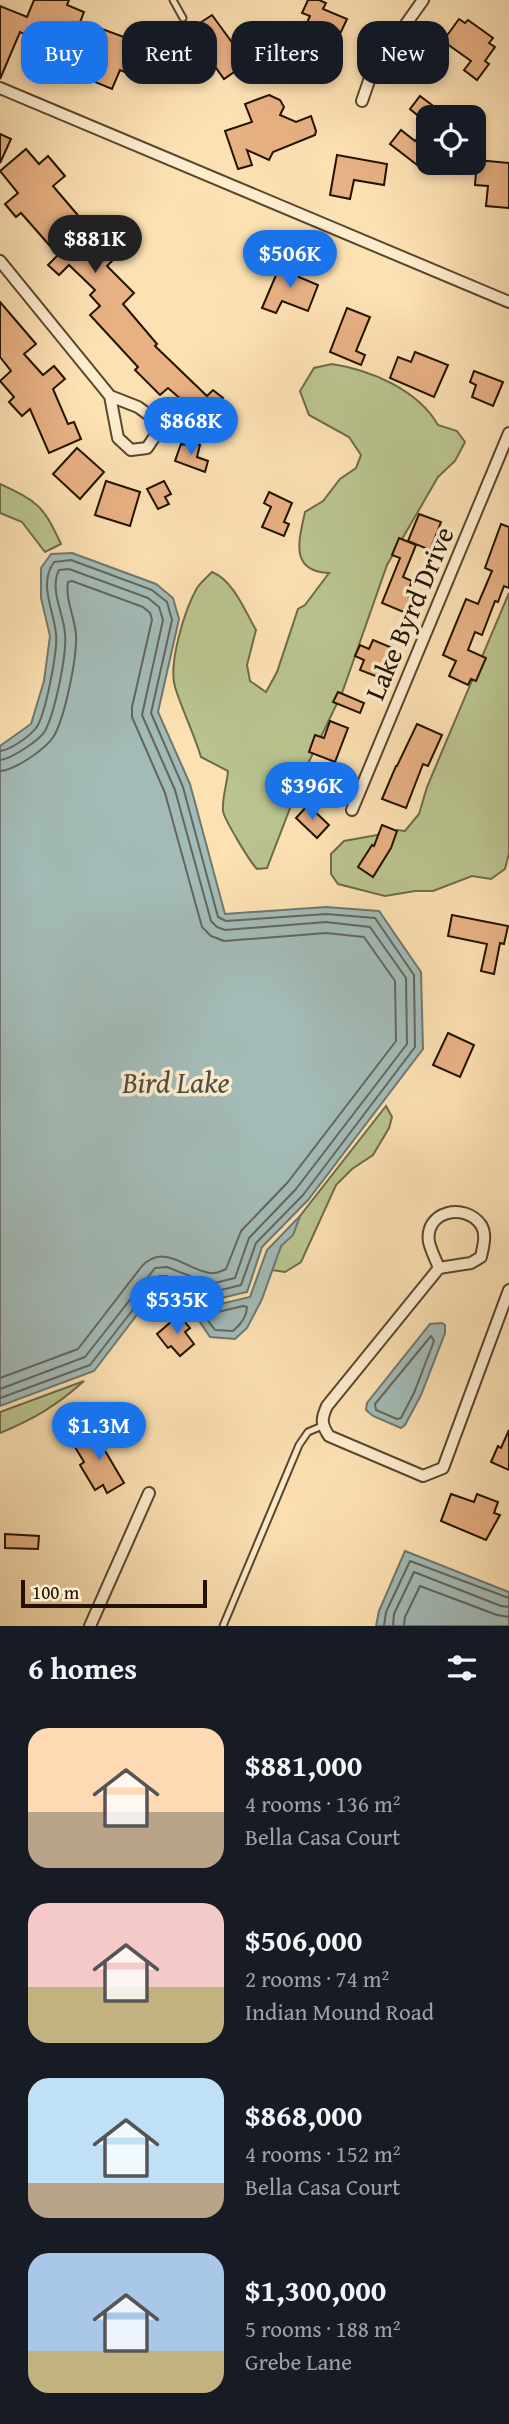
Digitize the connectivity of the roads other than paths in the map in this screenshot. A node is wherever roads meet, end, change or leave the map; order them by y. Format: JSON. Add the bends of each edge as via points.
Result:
{"nodes":[{"id":1,"x":173,"y":0,"type":"edge"},
{"id":2,"x":424,"y":0,"type":"edge"},
{"id":3,"x":183,"y":18,"type":"dead end"},
{"id":4,"x":0,"y":88,"type":"edge"},
{"id":5,"x":362,"y":102,"type":"dead end"},
{"id":6,"x":0,"y":261,"type":"edge"},
{"id":7,"x":509,"y":302,"type":"edge"},
{"id":8,"x":110,"y":396,"type":"junction"},
{"id":9,"x":509,"y":433,"type":"edge"},
{"id":10,"x":352,"y":810,"type":"dead end"},
{"id":11,"x":439,"y":1268,"type":"junction"},
{"id":12,"x":509,"y":1290,"type":"edge"},
{"id":13,"x":322,"y":1426,"type":"junction"},
{"id":14,"x":149,"y":1493,"type":"dead end"},
{"id":15,"x":90,"y":1626,"type":"edge"},
{"id":16,"x":223,"y":1626,"type":"edge"}],
"edges":[{"from":1,"to":3,"type":"lane"},
{"from":2,"to":5,"type":"street","via":[[372,72]]},
{"from":4,"to":7,"type":"street"},
{"from":6,"to":8,"type":"street"},
{"from":8,"to":8,"type":"street","via":[[118,438],[131,450],[147,448],[155,436],[155,424],[138,407]]},
{"from":9,"to":10,"type":"street","name":"Lake Byrd Drive"},
{"from":11,"to":11,"type":"street","via":[[429,1241],[431,1226],[437,1216],[468,1214],[482,1226],[481,1257]]},
{"from":11,"to":13,"type":"street","via":[[327,1406]]},
{"from":12,"to":13,"type":"street","via":[[443,1468],[423,1476],[330,1436]]},
{"from":13,"to":16,"type":"lane","via":[[308,1432],[299,1445]]},
{"from":14,"to":15,"type":"street"}]}
